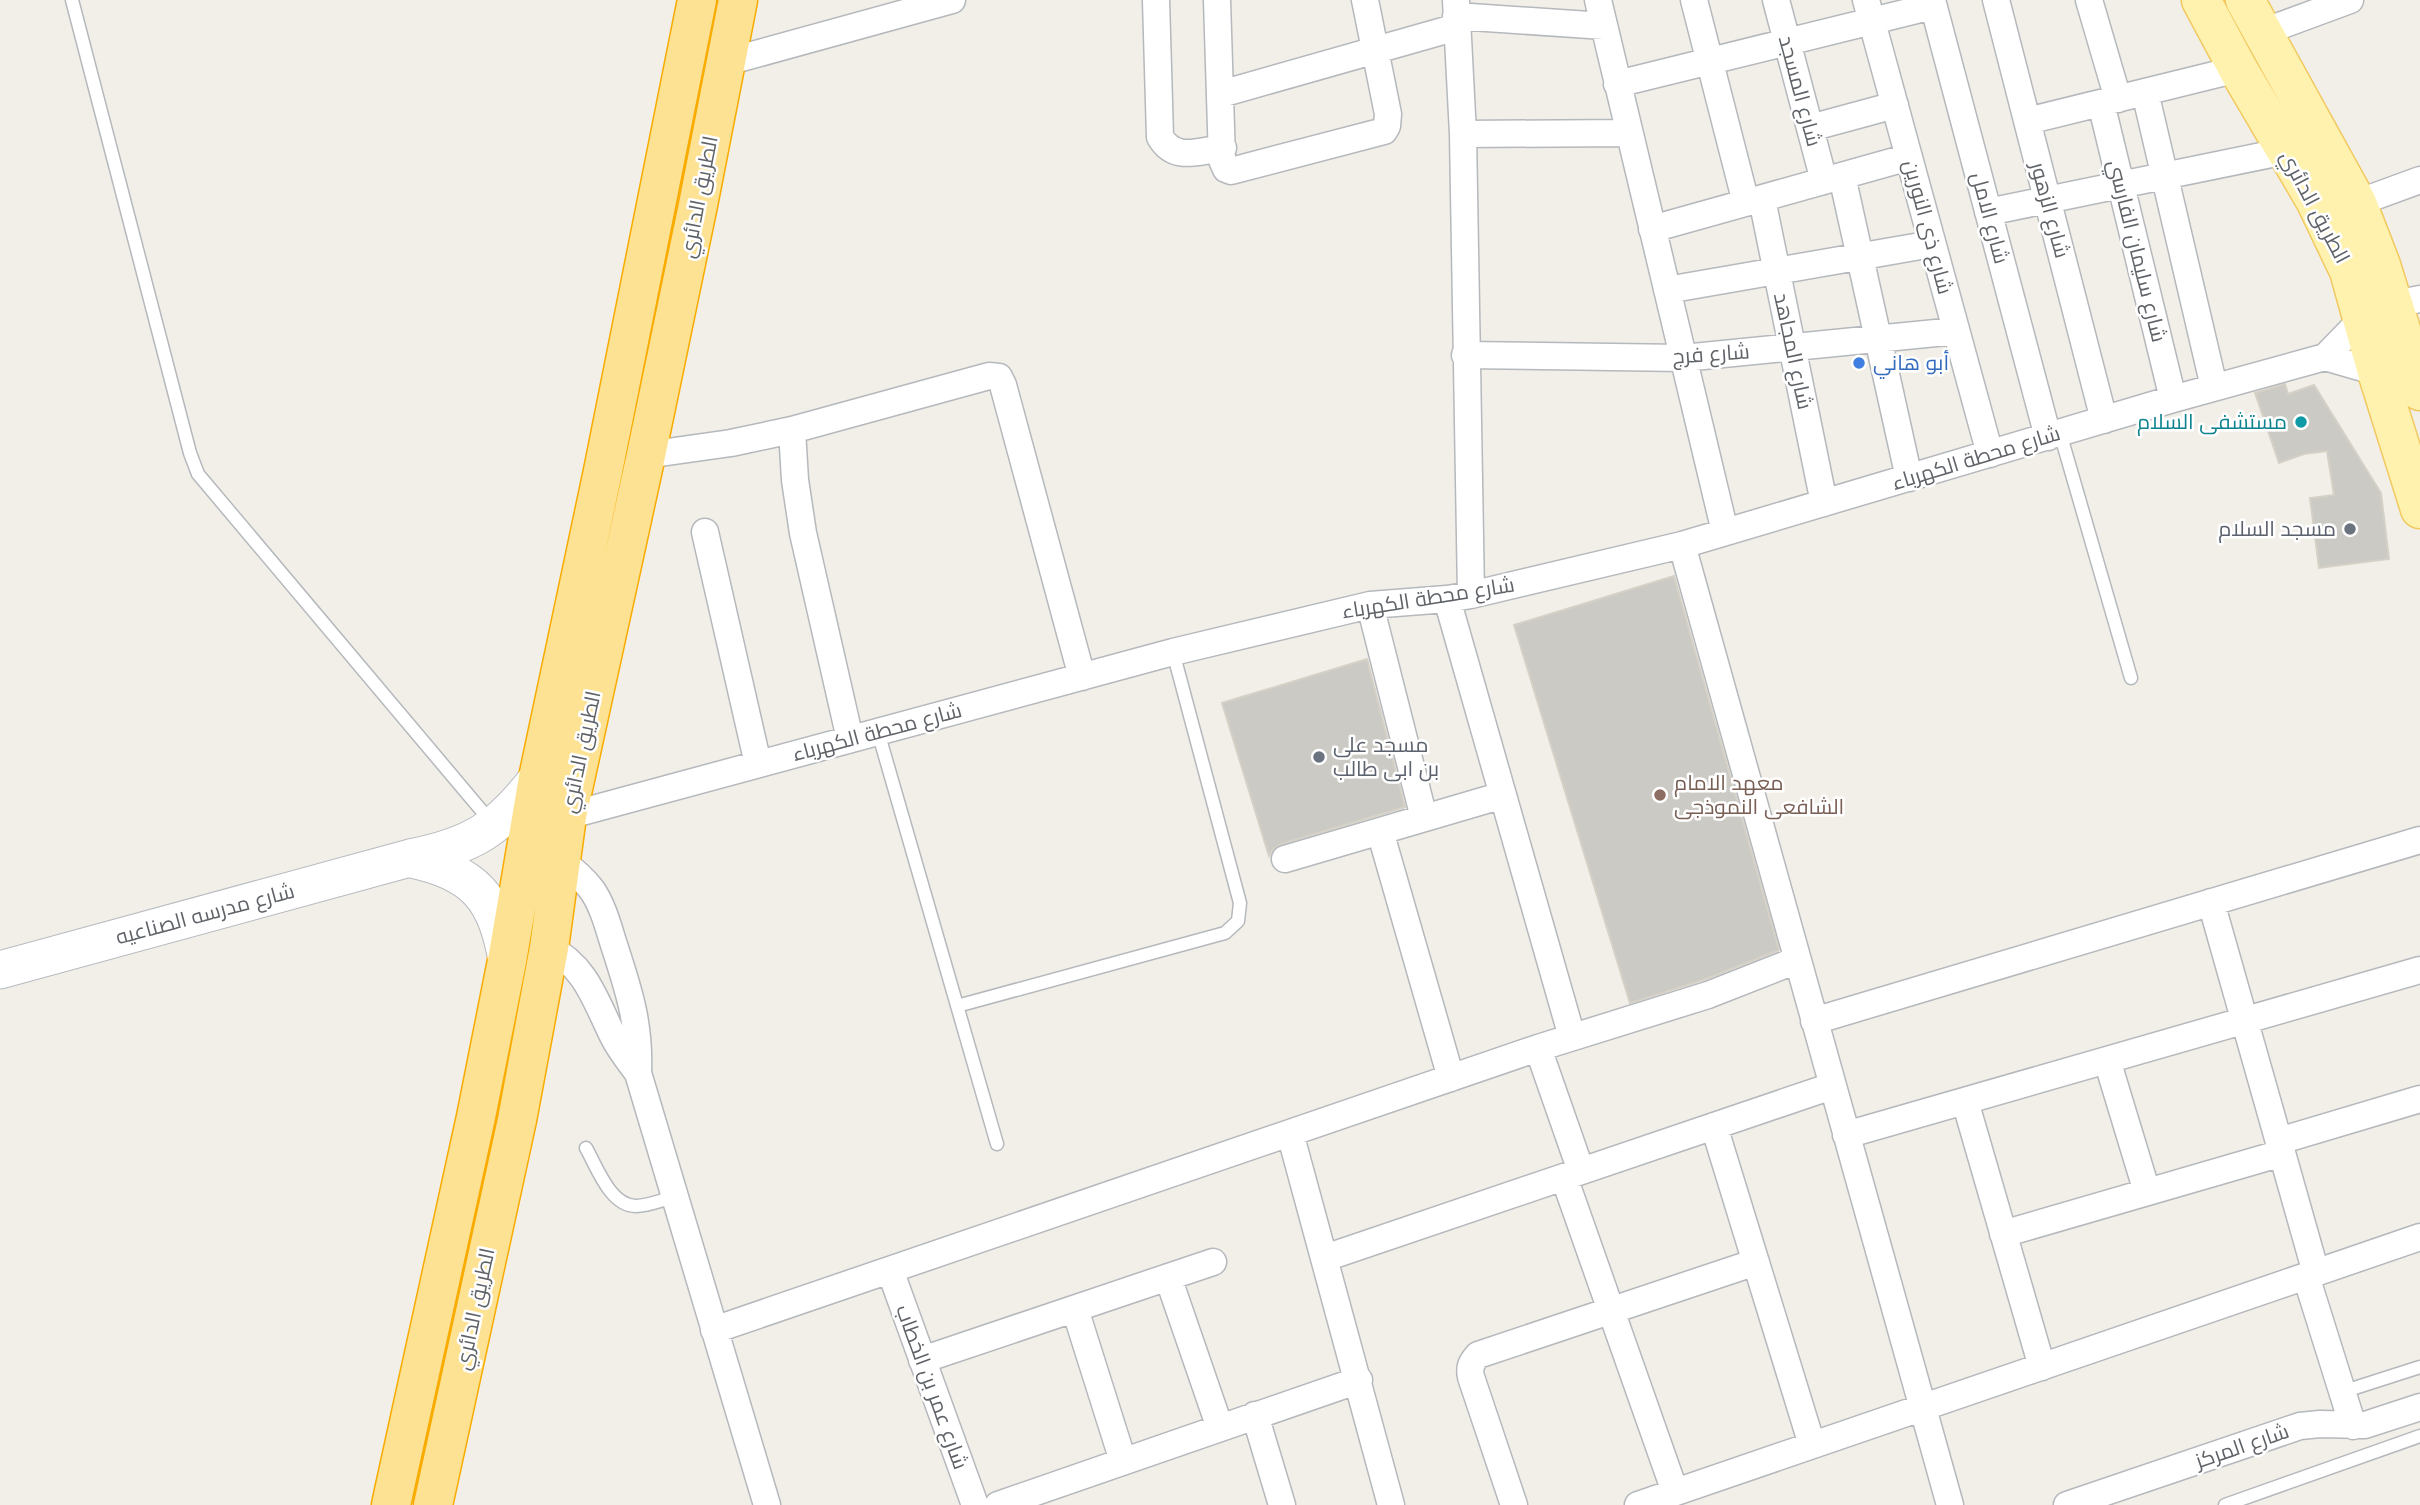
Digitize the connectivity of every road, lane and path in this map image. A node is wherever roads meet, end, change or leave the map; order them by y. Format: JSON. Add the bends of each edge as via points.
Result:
{"nodes":[{"id":1,"x":72,"y":0,"type":"edge"},
{"id":2,"x":697,"y":0,"type":"edge"},
{"id":3,"x":738,"y":0,"type":"edge"},
{"id":4,"x":952,"y":0,"type":"edge"},
{"id":5,"x":1156,"y":0,"type":"edge"},
{"id":6,"x":1217,"y":0,"type":"edge"},
{"id":7,"x":1365,"y":0,"type":"edge"},
{"id":8,"x":1598,"y":0,"type":"edge"},
{"id":9,"x":1694,"y":0,"type":"edge"},
{"id":10,"x":1776,"y":0,"type":"edge"},
{"id":11,"x":1996,"y":0,"type":"edge"},
{"id":12,"x":2088,"y":0,"type":"edge"},
{"id":13,"x":2201,"y":0,"type":"edge"},
{"id":14,"x":2350,"y":0,"type":"edge"},
{"id":15,"x":1933,"y":3,"type":"edge"},
{"id":16,"x":1869,"y":11,"type":"edge"},
{"id":17,"x":1456,"y":15,"type":"edge"},
{"id":18,"x":2254,"y":16,"type":"edge"},
{"id":19,"x":1604,"y":26,"type":"junction"},
{"id":20,"x":1787,"y":42,"type":"junction"},
{"id":21,"x":1375,"y":51,"type":"junction"},
{"id":22,"x":726,"y":62,"type":"junction"},
{"id":23,"x":1710,"y":62,"type":"junction"},
{"id":24,"x":2238,"y":69,"type":"junction"},
{"id":25,"x":1617,"y":84,"type":"junction"},
{"id":26,"x":2145,"y":92,"type":"junction"},
{"id":27,"x":1221,"y":94,"type":"junction"},
{"id":28,"x":2110,"y":101,"type":"junction"},
{"id":29,"x":1895,"y":106,"type":"junction"},
{"id":30,"x":2027,"y":121,"type":"junction"},
{"id":31,"x":1810,"y":128,"type":"junction"},
{"id":32,"x":1629,"y":133,"type":"junction"},
{"id":33,"x":1463,"y":134,"type":"junction"},
{"id":34,"x":1223,"y":148,"type":"junction"},
{"id":35,"x":2286,"y":151,"type":"junction"},
{"id":36,"x":1909,"y":158,"type":"junction"},
{"id":37,"x":2164,"y":175,"type":"junction"},
{"id":38,"x":1833,"y":179,"type":"junction"},
{"id":39,"x":2420,"y":180,"type":"edge"},
{"id":40,"x":2121,"y":184,"type":"junction"},
{"id":41,"x":657,"y":195,"type":"junction"},
{"id":42,"x":2047,"y":200,"type":"junction"},
{"id":43,"x":1754,"y":201,"type":"junction"},
{"id":44,"x":2357,"y":203,"type":"junction"},
{"id":45,"x":698,"y":205,"type":"junction"},
{"id":46,"x":1988,"y":212,"type":"junction"},
{"id":47,"x":1652,"y":229,"type":"junction"},
{"id":48,"x":1932,"y":244,"type":"junction"},
{"id":49,"x":1859,"y":256,"type":"junction"},
{"id":50,"x":1776,"y":271,"type":"junction"},
{"id":51,"x":1667,"y":290,"type":"junction"},
{"id":52,"x":2392,"y":307,"type":"edge"},
{"id":53,"x":1956,"y":331,"type":"junction"},
{"id":54,"x":1878,"y":339,"type":"junction"},
{"id":55,"x":1792,"y":348,"type":"junction"},
{"id":56,"x":1465,"y":355,"type":"junction"},
{"id":57,"x":2325,"y":357,"type":"junction"},
{"id":58,"x":1683,"y":358,"type":"junction"},
{"id":59,"x":2377,"y":372,"type":"junction"},
{"id":60,"x":2214,"y":387,"type":"junction"},
{"id":61,"x":2420,"y":391,"type":"edge"},
{"id":62,"x":2173,"y":399,"type":"junction"},
{"id":63,"x":2104,"y":420,"type":"junction"},
{"id":64,"x":792,"y":430,"type":"junction"},
{"id":65,"x":2054,"y":435,"type":"junction"},
{"id":66,"x":1990,"y":454,"type":"junction"},
{"id":67,"x":646,"y":456,"type":"junction"},
{"id":68,"x":1909,"y":478,"type":"junction"},
{"id":69,"x":1824,"y":503,"type":"junction"},
{"id":70,"x":2420,"y":509,"type":"edge"},
{"id":71,"x":705,"y":532,"type":"dead end"},
{"id":72,"x":1725,"y":532,"type":"junction"},
{"id":73,"x":1682,"y":545,"type":"junction"},
{"id":74,"x":1459,"y":597,"type":"junction"},
{"id":75,"x":1370,"y":605,"type":"junction"},
{"id":76,"x":1173,"y":652,"type":"junction"},
{"id":77,"x":1082,"y":677,"type":"junction"},
{"id":78,"x":2131,"y":678,"type":"dead end"},
{"id":79,"x":878,"y":732,"type":"junction"},
{"id":80,"x":850,"y":739,"type":"junction"},
{"id":81,"x":758,"y":764,"type":"junction"},
{"id":82,"x":538,"y":778,"type":"junction"},
{"id":83,"x":1503,"y":795,"type":"junction"},
{"id":84,"x":567,"y":816,"type":"junction"},
{"id":85,"x":1423,"y":818,"type":"junction"},
{"id":86,"x":494,"y":826,"type":"junction"},
{"id":87,"x":1380,"y":831,"type":"junction"},
{"id":88,"x":2420,"y":840,"type":"edge"},
{"id":89,"x":410,"y":859,"type":"junction"},
{"id":90,"x":1284,"y":859,"type":"dead end"},
{"id":91,"x":560,"y":860,"type":"junction"},
{"id":92,"x":2211,"y":902,"type":"junction"},
{"id":93,"x":549,"y":948,"type":"junction"},
{"id":94,"x":1797,"y":960,"type":"junction"},
{"id":95,"x":507,"y":961,"type":"junction"},
{"id":96,"x":0,"y":970,"type":"edge"},
{"id":97,"x":2420,"y":970,"type":"edge"},
{"id":98,"x":957,"y":1006,"type":"junction"},
{"id":99,"x":2244,"y":1020,"type":"junction"},
{"id":100,"x":1814,"y":1021,"type":"junction"},
{"id":101,"x":1572,"y":1037,"type":"junction"},
{"id":102,"x":1538,"y":1048,"type":"junction"},
{"id":103,"x":2107,"y":1060,"type":"junction"},
{"id":104,"x":638,"y":1073,"type":"junction"},
{"id":105,"x":1451,"y":1078,"type":"junction"},
{"id":106,"x":1832,"y":1086,"type":"junction"},
{"id":107,"x":2420,"y":1099,"type":"edge"},
{"id":108,"x":1965,"y":1101,"type":"junction"},
{"id":109,"x":1714,"y":1126,"type":"junction"},
{"id":110,"x":1290,"y":1133,"type":"junction"},
{"id":111,"x":1846,"y":1135,"type":"junction"},
{"id":112,"x":997,"y":1144,"type":"dead end"},
{"id":113,"x":2281,"y":1147,"type":"junction"},
{"id":114,"x":586,"y":1148,"type":"dead end"},
{"id":115,"x":1573,"y":1174,"type":"junction"},
{"id":116,"x":2147,"y":1192,"type":"junction"},
{"id":117,"x":674,"y":1197,"type":"junction"},
{"id":118,"x":2003,"y":1234,"type":"junction"},
{"id":119,"x":2420,"y":1237,"type":"edge"},
{"id":120,"x":1325,"y":1258,"type":"junction"},
{"id":121,"x":1213,"y":1262,"type":"dead end"},
{"id":122,"x":1756,"y":1262,"type":"junction"},
{"id":123,"x":890,"y":1270,"type":"junction"},
{"id":124,"x":2311,"y":1274,"type":"junction"},
{"id":125,"x":1168,"y":1277,"type":"junction"},
{"id":126,"x":1074,"y":1309,"type":"junction"},
{"id":127,"x":1612,"y":1311,"type":"junction"},
{"id":128,"x":714,"y":1330,"type":"junction"},
{"id":129,"x":922,"y":1360,"type":"junction"},
{"id":130,"x":2042,"y":1367,"type":"junction"},
{"id":131,"x":2420,"y":1367,"type":"edge"},
{"id":132,"x":1359,"y":1380,"type":"junction"},
{"id":133,"x":2342,"y":1392,"type":"junction"},
{"id":134,"x":2420,"y":1407,"type":"edge"},
{"id":135,"x":1922,"y":1408,"type":"junction"},
{"id":136,"x":1255,"y":1415,"type":"junction"},
{"id":137,"x":2353,"y":1426,"type":"junction"},
{"id":138,"x":1220,"y":1427,"type":"junction"},
{"id":139,"x":2420,"y":1436,"type":"edge"},
{"id":140,"x":1812,"y":1445,"type":"junction"},
{"id":141,"x":1124,"y":1461,"type":"junction"},
{"id":142,"x":1675,"y":1492,"type":"junction"},
{"id":143,"x":2111,"y":1498,"type":"edge"},
{"id":144,"x":1029,"y":1500,"type":"edge"},
{"id":145,"x":391,"y":1505,"type":"edge"},
{"id":146,"x":433,"y":1505,"type":"edge"},
{"id":147,"x":767,"y":1505,"type":"edge"},
{"id":148,"x":975,"y":1505,"type":"edge"},
{"id":149,"x":998,"y":1505,"type":"edge"},
{"id":150,"x":1282,"y":1505,"type":"edge"},
{"id":151,"x":1391,"y":1505,"type":"edge"},
{"id":152,"x":1514,"y":1505,"type":"edge"},
{"id":153,"x":1638,"y":1505,"type":"edge"},
{"id":154,"x":1950,"y":1505,"type":"edge"},
{"id":155,"x":2067,"y":1505,"type":"edge"},
{"id":156,"x":2225,"y":1505,"type":"edge"}],
"edges":[{"from":1,"to":86,"type":"lane","via":[[198,474]]},
{"from":2,"to":41,"type":"highway","name":"الطريق الدائري"},
{"from":3,"to":22,"type":"highway","name":"الطريق الدائري"},
{"from":4,"to":22,"type":"street"},
{"from":5,"to":34,"type":"street","via":[[1160,137],[1180,154]]},
{"from":6,"to":27,"type":"street"},
{"from":7,"to":21,"type":"street"},
{"from":8,"to":19,"type":"street"},
{"from":9,"to":23,"type":"street","name":"شارع المجاهد"},
{"from":10,"to":20,"type":"street","name":"شارع المسجد"},
{"from":11,"to":30,"type":"street","name":"شارع الزهور"},
{"from":12,"to":28,"type":"street","name":"شارع سليمان الفارسي"},
{"from":13,"to":24,"type":"main road","name":"الطريق الدائري"},
{"from":14,"to":18,"type":"street"},
{"from":15,"to":16,"type":"street"},
{"from":15,"to":46,"type":"street","name":"شارع الامل"},
{"from":16,"to":20,"type":"street"},
{"from":16,"to":29,"type":"street","name":"شارع ذى النورين"},
{"from":17,"to":19,"type":"street"},
{"from":17,"to":21,"type":"street"},
{"from":17,"to":33,"type":"street"},
{"from":18,"to":44,"type":"main road","name":"الطريق الدائري"},
{"from":19,"to":25,"type":"street"},
{"from":20,"to":23,"type":"street"},
{"from":20,"to":31,"type":"street","name":"شارع المسجد"},
{"from":21,"to":27,"type":"street"},
{"from":21,"to":34,"type":"street","via":[[1388,114],[1384,131],[1231,171],[1223,166]]},
{"from":22,"to":45,"type":"highway","name":"الطريق الدائري"},
{"from":23,"to":25,"type":"street"},
{"from":23,"to":43,"type":"street","name":"شارع المجاهد"},
{"from":24,"to":26,"type":"street"},
{"from":24,"to":35,"type":"main road","name":"الطريق الدائري"},
{"from":25,"to":32,"type":"street"},
{"from":26,"to":28,"type":"street"},
{"from":26,"to":37,"type":"street"},
{"from":27,"to":34,"type":"street"},
{"from":28,"to":30,"type":"street"},
{"from":28,"to":40,"type":"street","name":"شارع سليمان الفارسي"},
{"from":29,"to":31,"type":"street"},
{"from":29,"to":36,"type":"street","name":"شارع ذى النورين"},
{"from":30,"to":42,"type":"street","name":"شارع الزهور"},
{"from":31,"to":38,"type":"street","name":"شارع المسجد"},
{"from":32,"to":33,"type":"street"},
{"from":32,"to":47,"type":"street"},
{"from":33,"to":56,"type":"street"},
{"from":35,"to":37,"type":"street"},
{"from":35,"to":52,"type":"main road","name":"الطريق الدائري","via":[[2349,271]]},
{"from":36,"to":38,"type":"street"},
{"from":36,"to":48,"type":"street","name":"شارع ذى النورين"},
{"from":37,"to":40,"type":"street"},
{"from":37,"to":60,"type":"street"},
{"from":38,"to":43,"type":"street"},
{"from":38,"to":49,"type":"street","name":"شارع المسجد"},
{"from":39,"to":44,"type":"street"},
{"from":40,"to":42,"type":"street"},
{"from":40,"to":62,"type":"street","name":"شارع سليمان الفارسي"},
{"from":41,"to":45,"type":"highway"},
{"from":41,"to":82,"type":"highway","name":"الطريق الدائري"},
{"from":42,"to":46,"type":"street"},
{"from":42,"to":63,"type":"street","name":"شارع الزهور"},
{"from":43,"to":47,"type":"street"},
{"from":43,"to":50,"type":"street","name":"شارع المجاهد"},
{"from":44,"to":52,"type":"main road","name":"الطريق الدائري"},
{"from":45,"to":67,"type":"highway","name":"الطريق الدائري"},
{"from":46,"to":65,"type":"street","name":"شارع الامل"},
{"from":47,"to":51,"type":"street"},
{"from":48,"to":49,"type":"street"},
{"from":48,"to":53,"type":"street","name":"شارع ذى النورين"},
{"from":49,"to":50,"type":"street"},
{"from":49,"to":54,"type":"street","name":"شارع المسجد"},
{"from":50,"to":51,"type":"street"},
{"from":50,"to":55,"type":"street","name":"شارع المجاهد"},
{"from":51,"to":58,"type":"street"},
{"from":52,"to":57,"type":"street"},
{"from":52,"to":59,"type":"main road","name":"الطريق الدائري"},
{"from":52,"to":61,"type":"main road","name":"الطريق الدائري"},
{"from":53,"to":54,"type":"street","name":"شارع فرج"},
{"from":53,"to":66,"type":"street","name":"شارع ذى النورين"},
{"from":54,"to":55,"type":"street","name":"شارع فرج"},
{"from":54,"to":68,"type":"street","name":"شارع المسجد"},
{"from":55,"to":58,"type":"street","name":"شارع فرج"},
{"from":55,"to":69,"type":"street","name":"شارع المجاهد"},
{"from":56,"to":58,"type":"street","name":"شارع فرج"},
{"from":56,"to":74,"type":"street"},
{"from":57,"to":59,"type":"street"},
{"from":57,"to":60,"type":"street","name":"شارع محطة الكهرباء"},
{"from":58,"to":72,"type":"street"},
{"from":59,"to":70,"type":"main road","name":"الطريق الدائري"},
{"from":60,"to":62,"type":"street","name":"شارع محطة الكهرباء"},
{"from":62,"to":63,"type":"street","name":"شارع محطة الكهرباء"},
{"from":63,"to":65,"type":"street","name":"شارع محطة الكهرباء"},
{"from":64,"to":67,"type":"street"},
{"from":64,"to":77,"type":"street","via":[[999,377]]},
{"from":64,"to":80,"type":"street","via":[[803,533]]},
{"from":65,"to":66,"type":"street","name":"شارع محطة الكهرباء"},
{"from":65,"to":78,"type":"lane"},
{"from":66,"to":68,"type":"street","name":"شارع محطة الكهرباء"},
{"from":67,"to":84,"type":"highway","name":"الطريق الدائري"},
{"from":68,"to":69,"type":"street","name":"شارع محطة الكهرباء"},
{"from":69,"to":72,"type":"street","name":"شارع محطة الكهرباء"},
{"from":71,"to":81,"type":"street"},
{"from":72,"to":73,"type":"street","name":"شارع محطة الكهرباء"},
{"from":73,"to":74,"type":"street","name":"شارع محطة الكهرباء"},
{"from":73,"to":94,"type":"street"},
{"from":74,"to":75,"type":"street","name":"شارع محطة الكهرباء"},
{"from":74,"to":83,"type":"street"},
{"from":75,"to":76,"type":"street","name":"شارع محطة الكهرباء"},
{"from":75,"to":85,"type":"street"},
{"from":76,"to":77,"type":"street","name":"شارع محطة الكهرباء"},
{"from":76,"to":98,"type":"lane","via":[[1240,903],[1237,921],[1224,933]]},
{"from":77,"to":79,"type":"street","name":"شارع محطة الكهرباء"},
{"from":79,"to":80,"type":"street","name":"شارع محطة الكهرباء"},
{"from":79,"to":98,"type":"lane"},
{"from":80,"to":81,"type":"street","name":"شارع محطة الكهرباء"},
{"from":81,"to":84,"type":"street","name":"شارع محطة الكهرباء"},
{"from":82,"to":86,"type":"street","name":"شارع مدرسه الصناعيه"},
{"from":82,"to":95,"type":"highway","name":"الطريق الدائري"},
{"from":83,"to":85,"type":"street"},
{"from":83,"to":101,"type":"street"},
{"from":84,"to":91,"type":"highway","name":"الطريق الدائري"},
{"from":85,"to":87,"type":"street"},
{"from":86,"to":89,"type":"street","name":"شارع مدرسه الصناعيه","via":[[444,852]]},
{"from":87,"to":90,"type":"street"},
{"from":87,"to":105,"type":"street"},
{"from":88,"to":92,"type":"street"},
{"from":89,"to":95,"type":"street","name":"شارع مدرسه الصناعيه","via":[[440,865],[467,880],[488,903],[502,930]]},
{"from":89,"to":96,"type":"street","name":"شارع مدرسه الصناعيه"},
{"from":91,"to":93,"type":"highway","name":"الطريق الدائري"},
{"from":91,"to":104,"type":"street","via":[[590,888],[605,916],[634,1009]]},
{"from":92,"to":99,"type":"street"},
{"from":92,"to":100,"type":"street"},
{"from":93,"to":104,"type":"street","via":[[588,982],[614,1038]]},
{"from":93,"to":146,"type":"highway","name":"الطريق الدائري","via":[[517,1120]]},
{"from":94,"to":100,"type":"street"},
{"from":94,"to":101,"type":"street","via":[[1708,995]]},
{"from":95,"to":145,"type":"highway","name":"الطريق الدائري"},
{"from":97,"to":99,"type":"street"},
{"from":98,"to":112,"type":"lane"},
{"from":99,"to":103,"type":"street"},
{"from":99,"to":113,"type":"street"},
{"from":100,"to":106,"type":"street"},
{"from":101,"to":102,"type":"street"},
{"from":102,"to":105,"type":"street"},
{"from":102,"to":115,"type":"street"},
{"from":103,"to":108,"type":"street"},
{"from":103,"to":116,"type":"street"},
{"from":104,"to":117,"type":"street"},
{"from":105,"to":110,"type":"street"},
{"from":106,"to":109,"type":"street"},
{"from":106,"to":111,"type":"street"},
{"from":107,"to":113,"type":"street"},
{"from":108,"to":111,"type":"street"},
{"from":108,"to":118,"type":"street"},
{"from":109,"to":115,"type":"street"},
{"from":109,"to":122,"type":"street"},
{"from":110,"to":120,"type":"street"},
{"from":110,"to":123,"type":"street"},
{"from":111,"to":135,"type":"street"},
{"from":113,"to":116,"type":"street"},
{"from":113,"to":124,"type":"street"},
{"from":114,"to":117,"type":"lane","via":[[612,1193],[624,1204],[640,1206]]},
{"from":115,"to":120,"type":"street"},
{"from":115,"to":127,"type":"street"},
{"from":116,"to":118,"type":"street"},
{"from":117,"to":128,"type":"street"},
{"from":118,"to":130,"type":"street"},
{"from":119,"to":124,"type":"street"},
{"from":120,"to":132,"type":"street"},
{"from":121,"to":125,"type":"street"},
{"from":122,"to":127,"type":"street"},
{"from":122,"to":140,"type":"street"},
{"from":123,"to":128,"type":"street"},
{"from":123,"to":129,"type":"street","name":"شارع عمر بن الخطاب"},
{"from":124,"to":130,"type":"street"},
{"from":124,"to":133,"type":"street"},
{"from":125,"to":126,"type":"street"},
{"from":125,"to":138,"type":"street"},
{"from":126,"to":129,"type":"street"},
{"from":126,"to":141,"type":"street"},
{"from":127,"to":142,"type":"street"},
{"from":127,"to":152,"type":"street","via":[[1478,1355],[1471,1362],[1471,1377]]},
{"from":128,"to":147,"type":"street"},
{"from":129,"to":148,"type":"street","name":"شارع عمر بن الخطاب"},
{"from":130,"to":135,"type":"street"},
{"from":131,"to":133,"type":"lane"},
{"from":132,"to":136,"type":"street"},
{"from":132,"to":151,"type":"street"},
{"from":133,"to":137,"type":"street"},
{"from":134,"to":137,"type":"street","name":"شارع المركز"},
{"from":135,"to":140,"type":"street"},
{"from":135,"to":154,"type":"street"},
{"from":136,"to":138,"type":"street"},
{"from":136,"to":150,"type":"street"},
{"from":137,"to":143,"type":"street","name":"شارع المركز","via":[[2300,1426]]},
{"from":138,"to":141,"type":"street"},
{"from":139,"to":156,"type":"lane"},
{"from":140,"to":142,"type":"street"},
{"from":141,"to":144,"type":"street"},
{"from":142,"to":153,"type":"street"},
{"from":143,"to":155,"type":"street","name":"شارع المركز"},
{"from":144,"to":149,"type":"street"}]}
